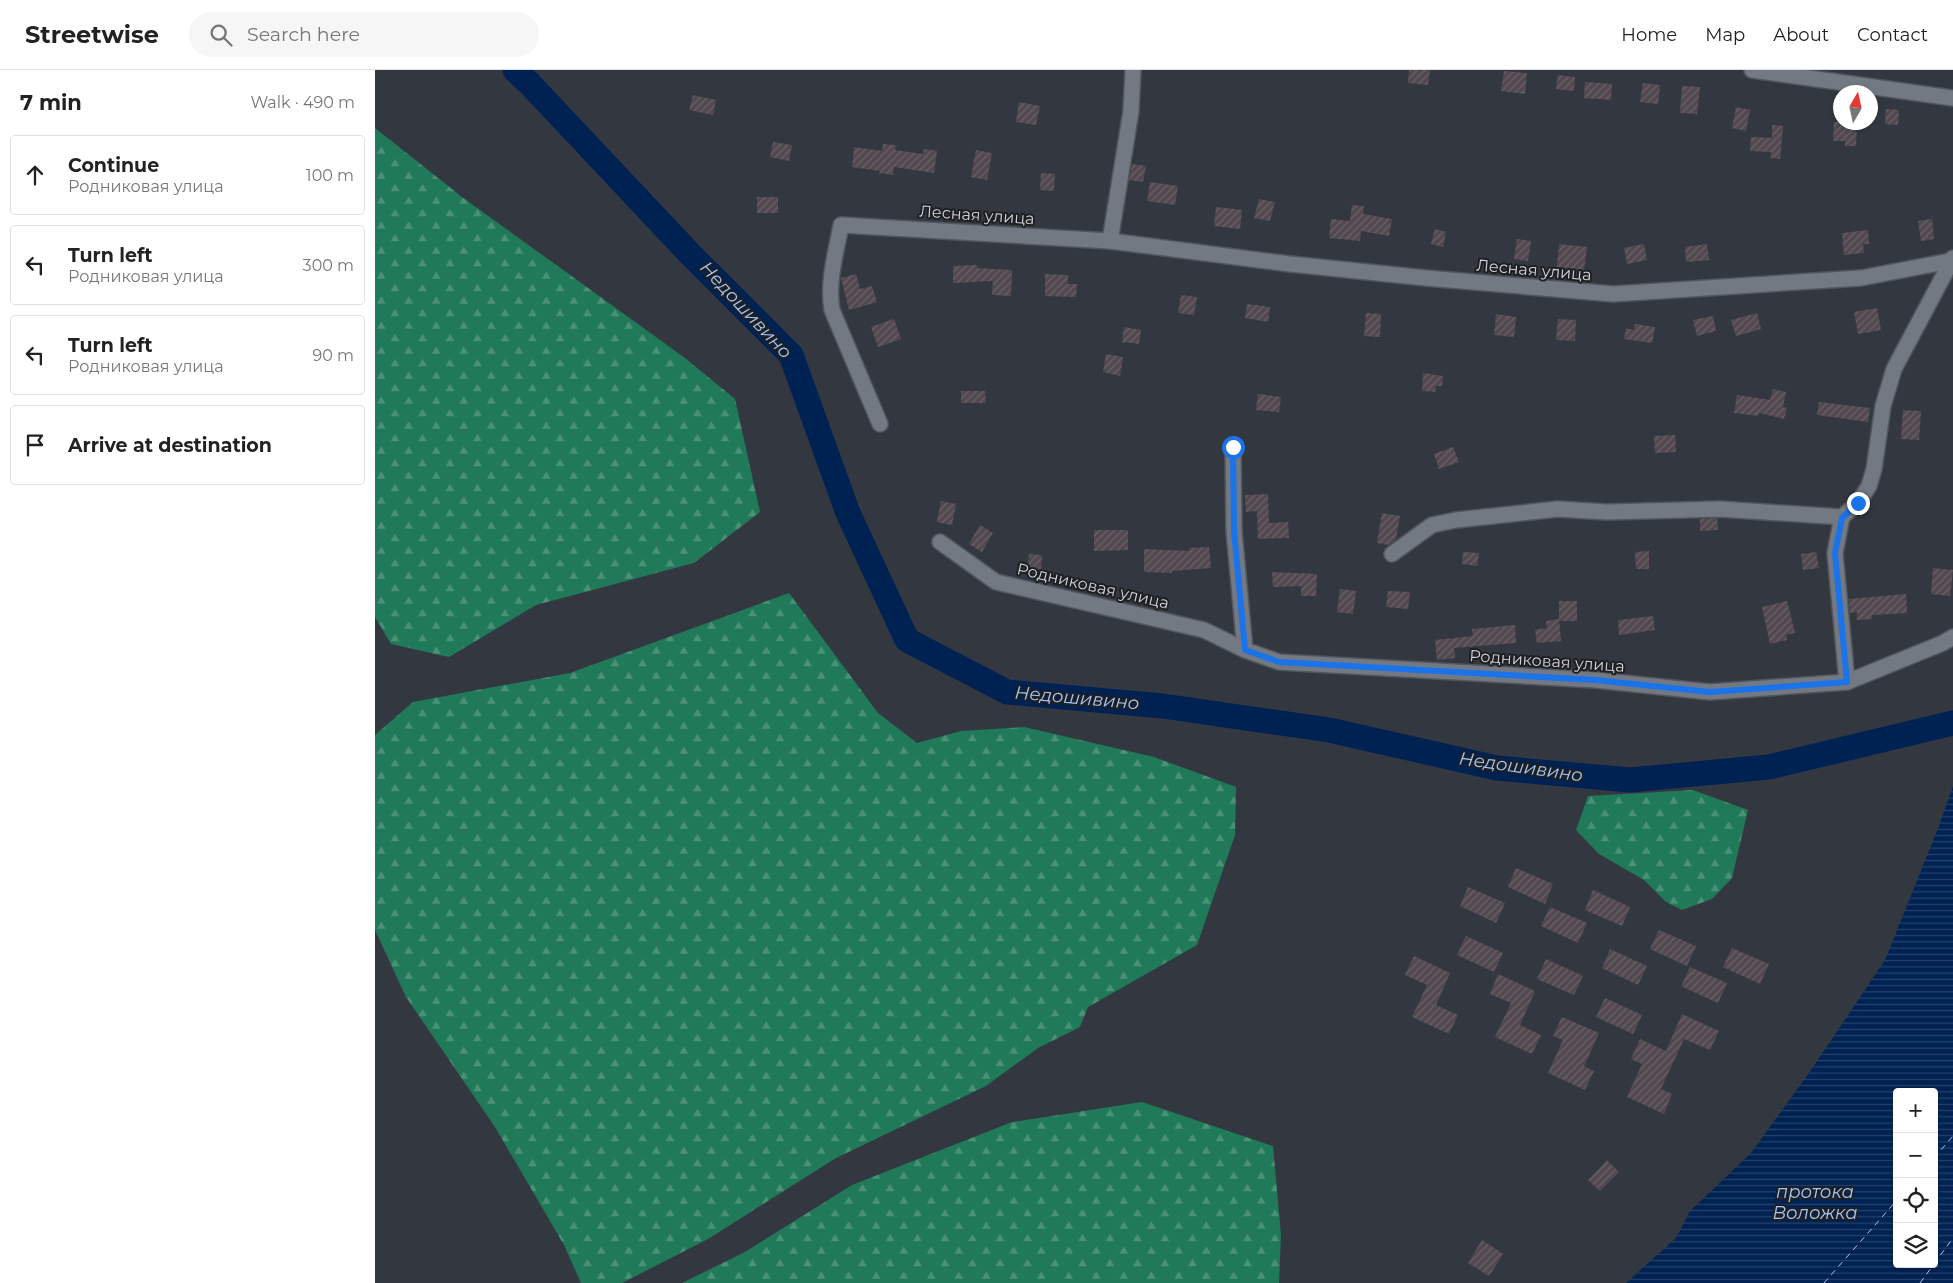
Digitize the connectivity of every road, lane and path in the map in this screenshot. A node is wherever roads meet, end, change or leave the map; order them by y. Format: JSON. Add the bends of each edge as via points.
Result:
{"nodes":[{"id":1,"x":1133,"y":70,"type":"edge"},
{"id":2,"x":1752,"y":70,"type":"edge"},
{"id":3,"x":1953,"y":98,"type":"edge"},
{"id":4,"x":1110,"y":241,"type":"junction"},
{"id":5,"x":1952,"y":259,"type":"edge"},
{"id":6,"x":880,"y":424,"type":"dead end"},
{"id":7,"x":1233,"y":447,"type":"dead end"},
{"id":8,"x":1842,"y":518,"type":"junction"},
{"id":9,"x":940,"y":542,"type":"dead end"},
{"id":10,"x":1392,"y":554,"type":"dead end"},
{"id":11,"x":1953,"y":637,"type":"edge"},
{"id":12,"x":1245,"y":650,"type":"junction"},
{"id":13,"x":1847,"y":682,"type":"junction"}],
"edges":[{"from":1,"to":4,"type":"street","via":[[1131,111]]},
{"from":2,"to":3,"type":"street"},
{"from":4,"to":5,"type":"street","name":"Лесная улица","via":[[1280,263],[1613,294],[1861,278]]},
{"from":4,"to":6,"type":"street","name":"Лесная улица","via":[[841,225],[831,279],[832,310]]},
{"from":5,"to":8,"type":"street","via":[[1894,369],[1883,406],[1869,486],[1858,503]]},
{"from":7,"to":12,"type":"street","via":[[1234,531]]},
{"from":8,"to":10,"type":"street","via":[[1720,509],[1607,512],[1558,509],[1432,525]]},
{"from":8,"to":13,"type":"street","via":[[1835,553]]},
{"from":9,"to":12,"type":"street","name":"Родниковая улица","via":[[996,582],[1204,630]]},
{"from":11,"to":13,"type":"street","name":"Родниковая улица"},
{"from":12,"to":13,"type":"street","name":"Родниковая улица","via":[[1279,662],[1595,680],[1710,692]]}]}
